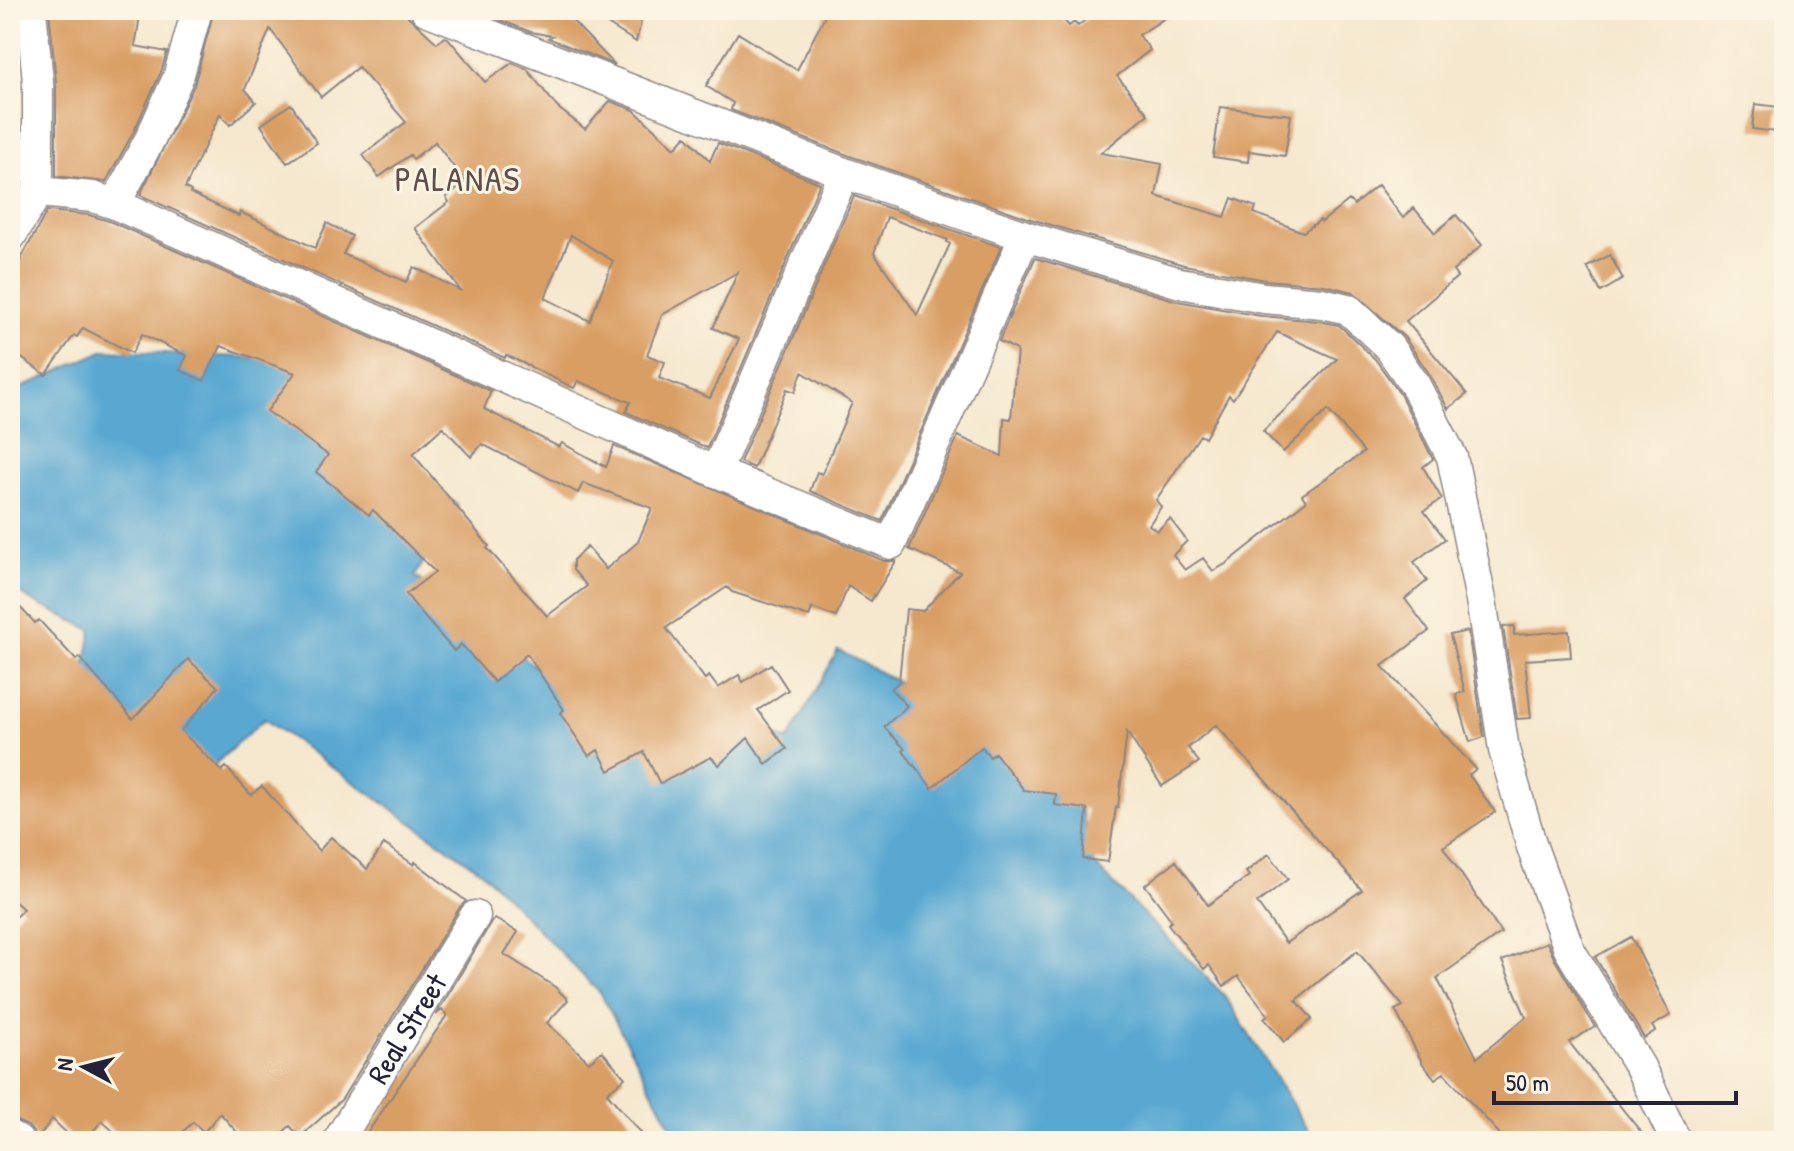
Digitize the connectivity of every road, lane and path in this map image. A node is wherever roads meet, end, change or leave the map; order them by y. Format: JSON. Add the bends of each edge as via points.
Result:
{"nodes":[{"id":1,"x":31,"y":10,"type":"edge"},
{"id":2,"x":197,"y":10,"type":"edge"},
{"id":3,"x":426,"y":10,"type":"edge"},
{"id":4,"x":844,"y":173,"type":"junction"},
{"id":5,"x":38,"y":192,"type":"junction"},
{"id":6,"x":115,"y":204,"type":"junction"},
{"id":7,"x":1025,"y":236,"type":"junction"},
{"id":8,"x":10,"y":237,"type":"edge"},
{"id":9,"x":716,"y":472,"type":"junction"},
{"id":10,"x":475,"y":916,"type":"dead end"},
{"id":11,"x":10,"y":1136,"type":"edge"},
{"id":12,"x":18,"y":1141,"type":"edge"},
{"id":13,"x":338,"y":1141,"type":"edge"},
{"id":14,"x":1676,"y":1141,"type":"edge"}],
"edges":[{"from":1,"to":5,"type":"street","via":[[38,81]]},
{"from":2,"to":6,"type":"street","via":[[178,78]]},
{"from":3,"to":4,"type":"street"},
{"from":4,"to":7,"type":"street"},
{"from":4,"to":9,"type":"street"},
{"from":5,"to":6,"type":"street"},
{"from":5,"to":8,"type":"street"},
{"from":6,"to":9,"type":"street"},
{"from":7,"to":9,"type":"street","via":[[891,544]]},
{"from":7,"to":14,"type":"street","via":[[1180,283],[1348,309],[1389,347],[1452,457],[1504,750],[1532,847],[1569,949],[1640,1067]]},
{"from":10,"to":13,"type":"street","name":"Real Street"},
{"from":11,"to":12,"type":"street"}]}
